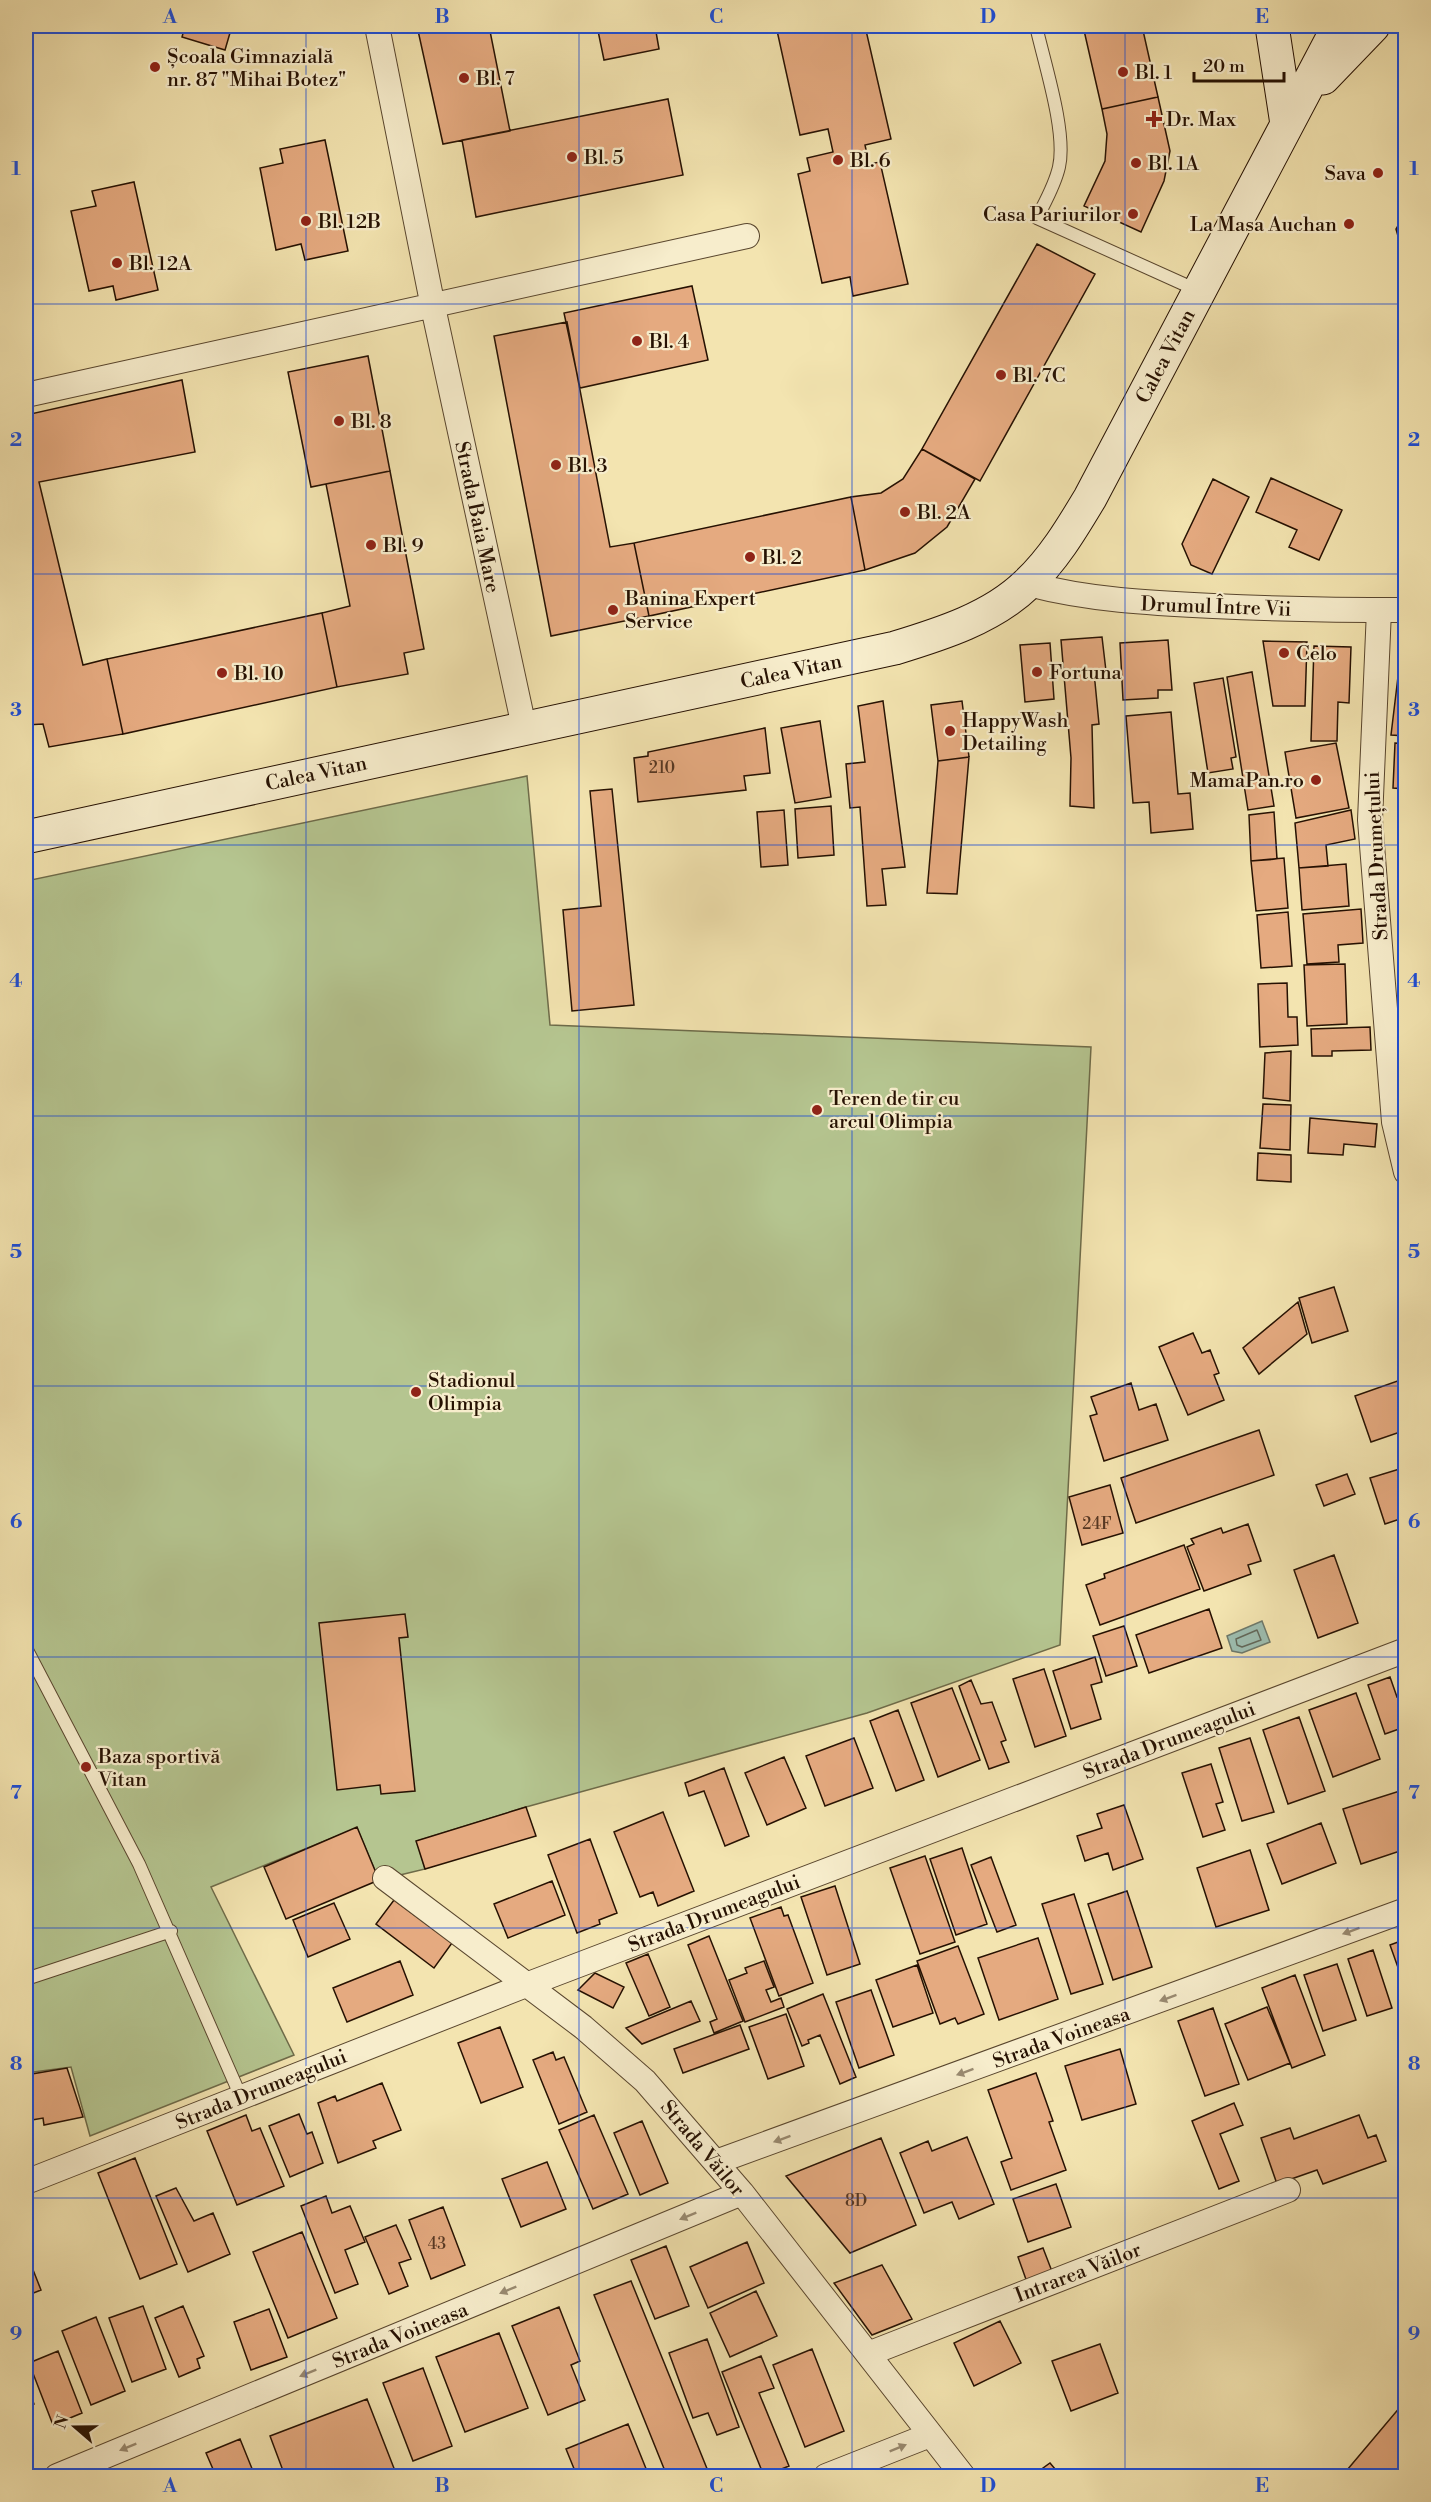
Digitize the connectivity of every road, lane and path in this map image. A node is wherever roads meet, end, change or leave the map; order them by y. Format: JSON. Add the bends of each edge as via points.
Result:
{"nodes":[{"id":1,"x":376,"y":26,"type":"edge"},
{"id":2,"x":1036,"y":26,"type":"edge"},
{"id":3,"x":1272,"y":26,"type":"edge"},
{"id":4,"x":1339,"y":26,"type":"edge"},
{"id":5,"x":1373,"y":26,"type":"edge"},
{"id":6,"x":1287,"y":124,"type":"junction"},
{"id":7,"x":747,"y":236,"type":"dead end"},
{"id":8,"x":1200,"y":291,"type":"junction"},
{"id":9,"x":433,"y":307,"type":"junction"},
{"id":10,"x":26,"y":395,"type":"edge"},
{"id":11,"x":1028,"y":584,"type":"junction"},
{"id":12,"x":1379,"y":610,"type":"junction"},
{"id":13,"x":1406,"y":610,"type":"edge"},
{"id":14,"x":524,"y":727,"type":"junction"},
{"id":15,"x":26,"y":837,"type":"edge"},
{"id":16,"x":1406,"y":1172,"type":"edge"},
{"id":17,"x":26,"y":1648,"type":"edge"},
{"id":18,"x":1406,"y":1650,"type":"edge"},
{"id":19,"x":385,"y":1878,"type":"dead end"},
{"id":20,"x":1406,"y":1910,"type":"edge"},
{"id":21,"x":171,"y":1931,"type":"junction"},
{"id":22,"x":26,"y":1980,"type":"edge"},
{"id":23,"x":526,"y":1985,"type":"junction"},
{"id":24,"x":241,"y":2097,"type":"junction"},
{"id":25,"x":716,"y":2162,"type":"junction"},
{"id":26,"x":26,"y":2182,"type":"edge"},
{"id":27,"x":1288,"y":2190,"type":"dead end"},
{"id":28,"x":742,"y":2193,"type":"junction"},
{"id":29,"x":868,"y":2354,"type":"junction"},
{"id":30,"x":930,"y":2435,"type":"junction"},
{"id":31,"x":57,"y":2476,"type":"edge"},
{"id":32,"x":826,"y":2476,"type":"edge"},
{"id":33,"x":963,"y":2476,"type":"edge"}],
"edges":[{"from":1,"to":9,"type":"street","name":"Strada Baia Mare"},
{"from":2,"to":8,"type":"lane","via":[[1060,153],[1056,176],[1037,218]]},
{"from":3,"to":6,"type":"main road"},
{"from":4,"to":6,"type":"main road","name":"Calea Vitan"},
{"from":5,"to":6,"type":"main road","name":"Calea Vitan"},
{"from":6,"to":8,"type":"main road","name":"Calea Vitan"},
{"from":7,"to":9,"type":"street"},
{"from":8,"to":11,"type":"main road","name":"Calea Vitan","via":[[1079,517]]},
{"from":9,"to":10,"type":"street"},
{"from":9,"to":14,"type":"street","name":"Strada Baia Mare"},
{"from":11,"to":12,"type":"street","name":"Drumul Între Vii","via":[[1123,602]]},
{"from":11,"to":14,"type":"main road","name":"Calea Vitan","via":[[972,620],[895,648]]},
{"from":12,"to":13,"type":"street","name":"Drumul Între Vii"},
{"from":12,"to":16,"type":"street","name":"Strada Drumețului","via":[[1370,820],[1394,1122]]},
{"from":14,"to":15,"type":"main road","name":"Calea Vitan"},
{"from":17,"to":21,"type":"lane"},
{"from":18,"to":23,"type":"street","name":"Strada Drumeagului"},
{"from":19,"to":23,"type":"street","name":"Strada Văilor"},
{"from":20,"to":25,"type":"street","name":"Strada Voineasa","one_way":true},
{"from":21,"to":22,"type":"lane"},
{"from":21,"to":24,"type":"lane"},
{"from":23,"to":24,"type":"street","name":"Strada Drumeagului"},
{"from":23,"to":25,"type":"street","name":"Strada Văilor","via":[[645,2081]]},
{"from":24,"to":26,"type":"street","name":"Strada Drumeagului"},
{"from":25,"to":28,"type":"street","name":"Strada Văilor"},
{"from":27,"to":29,"type":"street","name":"Intrarea Văilor"},
{"from":28,"to":29,"type":"street","name":"Strada Văilor"},
{"from":28,"to":31,"type":"street","name":"Strada Voineasa","one_way":true},
{"from":29,"to":30,"type":"street","name":"Strada Văilor"},
{"from":32,"to":30,"type":"street","one_way":true},
{"from":30,"to":33,"type":"street","name":"Strada Văilor"}]}
